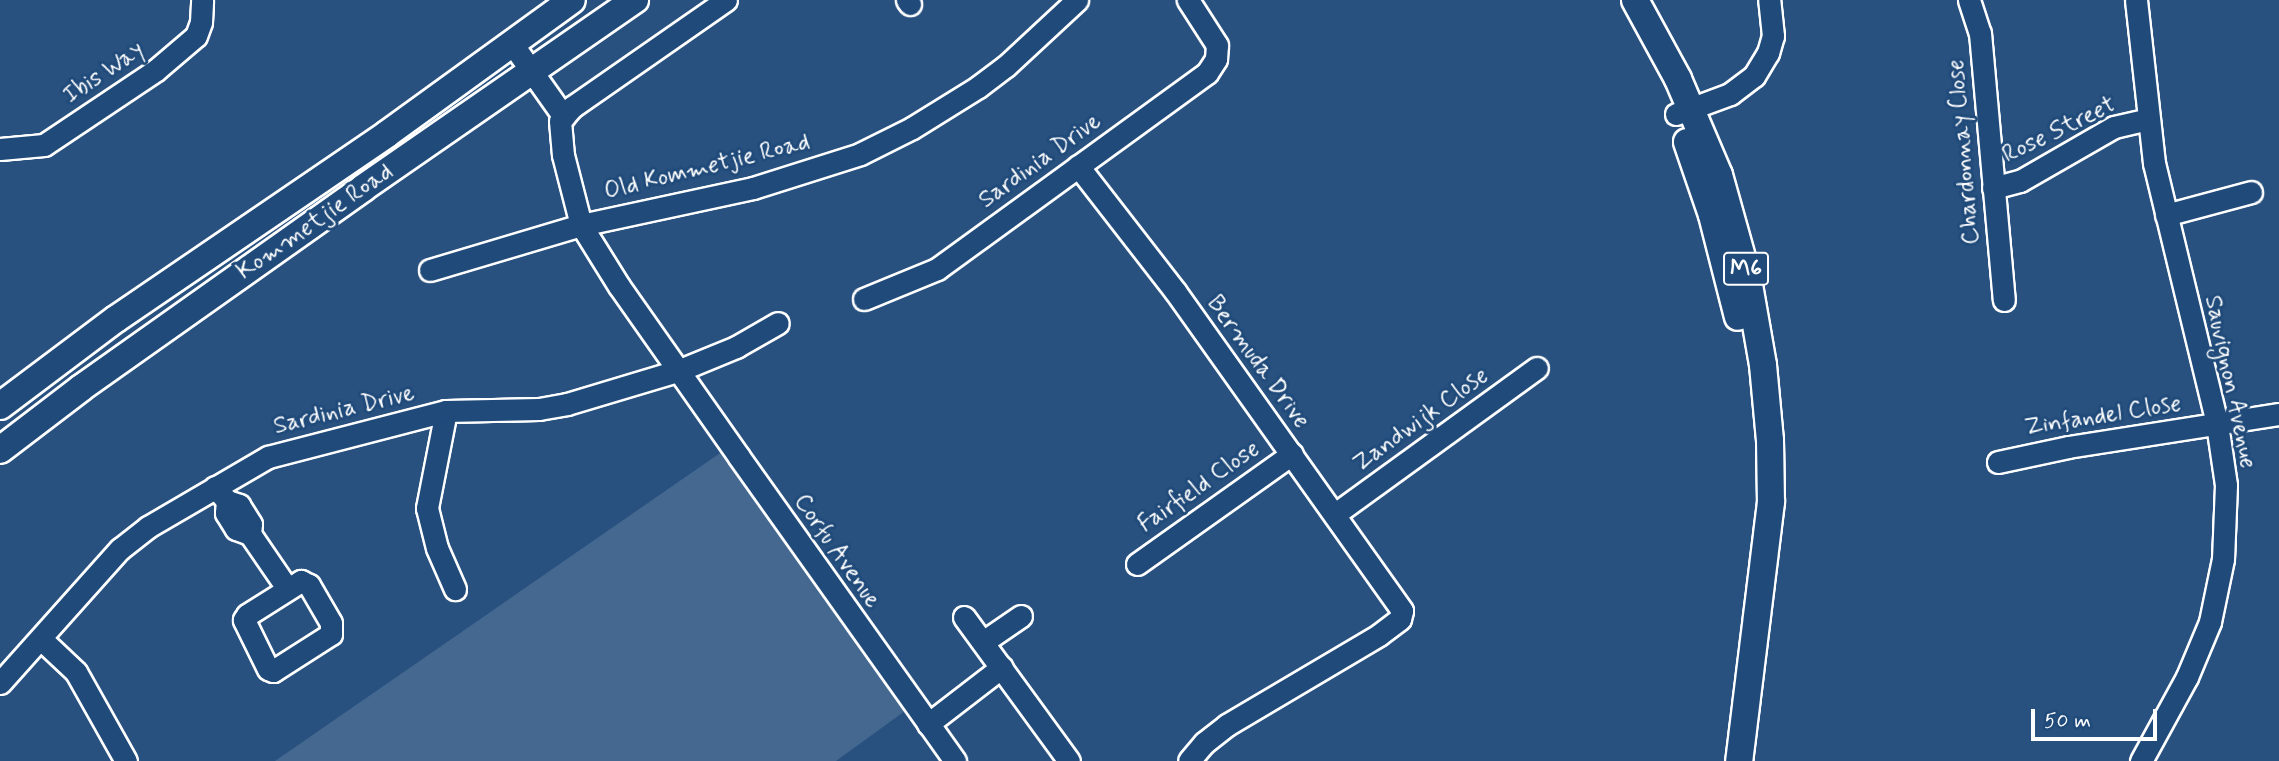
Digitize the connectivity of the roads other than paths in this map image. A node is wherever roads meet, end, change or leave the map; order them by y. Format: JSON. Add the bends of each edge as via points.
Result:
{"nodes":[{"id":1,"x":202,"y":0,"type":"edge"},
{"id":2,"x":572,"y":0,"type":"edge"},
{"id":3,"x":635,"y":0,"type":"edge"},
{"id":4,"x":726,"y":0,"type":"edge"},
{"id":5,"x":1077,"y":0,"type":"edge"},
{"id":6,"x":1188,"y":0,"type":"edge"},
{"id":7,"x":1619,"y":0,"type":"edge"},
{"id":8,"x":1635,"y":0,"type":"edge"},
{"id":9,"x":1769,"y":0,"type":"edge"},
{"id":10,"x":1969,"y":0,"type":"edge"},
{"id":11,"x":2136,"y":0,"type":"edge"},
{"id":12,"x":513,"y":45,"type":"junction"},
{"id":13,"x":532,"y":72,"type":"junction"},
{"id":14,"x":1684,"y":111,"type":"junction"},
{"id":15,"x":564,"y":117,"type":"junction"},
{"id":16,"x":2148,"y":119,"type":"junction"},
{"id":17,"x":0,"y":149,"type":"edge"},
{"id":18,"x":1078,"y":166,"type":"junction"},
{"id":19,"x":1993,"y":188,"type":"junction"},
{"id":20,"x":2251,"y":192,"type":"dead end"},
{"id":21,"x":2166,"y":215,"type":"junction"},
{"id":22,"x":581,"y":225,"type":"junction"},
{"id":23,"x":430,"y":270,"type":"dead end"},
{"id":24,"x":864,"y":299,"type":"dead end"},
{"id":25,"x":2004,"y":300,"type":"dead end"},
{"id":26,"x":778,"y":324,"type":"dead end"},
{"id":27,"x":1537,"y":368,"type":"dead end"},
{"id":28,"x":680,"y":370,"type":"junction"},
{"id":29,"x":0,"y":407,"type":"edge"},
{"id":30,"x":446,"y":411,"type":"junction"},
{"id":31,"x":2279,"y":414,"type":"edge"},
{"id":32,"x":2217,"y":424,"type":"junction"},
{"id":33,"x":0,"y":450,"type":"edge"},
{"id":34,"x":1292,"y":454,"type":"junction"},
{"id":35,"x":1998,"y":462,"type":"dead end"},
{"id":36,"x":221,"y":494,"type":"junction"},
{"id":37,"x":1335,"y":513,"type":"junction"},
{"id":38,"x":1137,"y":564,"type":"dead end"},
{"id":39,"x":287,"y":588,"type":"dead end"},
{"id":40,"x":455,"y":589,"type":"dead end"},
{"id":41,"x":1021,"y":616,"type":"dead end"},
{"id":42,"x":964,"y":617,"type":"dead end"},
{"id":43,"x":41,"y":639,"type":"junction"},
{"id":44,"x":983,"y":642,"type":"junction"},
{"id":45,"x":1002,"y":667,"type":"junction"},
{"id":46,"x":0,"y":683,"type":"edge"},
{"id":47,"x":928,"y":724,"type":"junction"},
{"id":48,"x":126,"y":761,"type":"edge"},
{"id":49,"x":955,"y":761,"type":"edge"},
{"id":50,"x":1069,"y":761,"type":"edge"},
{"id":51,"x":1189,"y":761,"type":"edge"},
{"id":52,"x":1739,"y":761,"type":"edge"},
{"id":53,"x":2141,"y":761,"type":"edge"}],
"edges":[{"from":1,"to":17,"type":"street","name":"Ibis Way","via":[[196,36],[156,70],[44,145]]},
{"from":2,"to":12,"type":"main road","name":"Kommetjie Road"},
{"from":3,"to":13,"type":"main road","name":"Kommetjie Road"},
{"from":4,"to":15,"type":"street"},
{"from":5,"to":22,"type":"street","name":"Old Kommetjie Road","via":[[978,87],[860,154],[753,188]]},
{"from":6,"to":18,"type":"street","name":"Sardinia Drive","via":[[1215,38],[1218,50],[1207,73]]},
{"from":7,"to":14,"type":"main road","number":"M6"},
{"from":8,"to":14,"type":"main road","number":"M6"},
{"from":9,"to":14,"type":"street","via":[[1773,36],[1755,76],[1730,94]]},
{"from":10,"to":19,"type":"street","name":"Chardonnay Close","via":[[1980,33]]},
{"from":11,"to":16,"type":"street","name":"Sauvignon Avenue"},
{"from":12,"to":13,"type":"street"},
{"from":12,"to":29,"type":"main road","name":"Kommetjie Road","via":[[116,318]]},
{"from":13,"to":15,"type":"street"},
{"from":13,"to":33,"type":"main road","name":"Kommetjie Road"},
{"from":14,"to":52,"type":"main road","number":"M6","via":[[1738,320],[1751,397],[1763,558]]},
{"from":15,"to":22,"type":"street","name":"Corfu Avenue","via":[[559,127],[563,155]]},
{"from":16,"to":19,"type":"street","name":"Rose Street","via":[[2114,127],[2032,176]]},
{"from":16,"to":21,"type":"street","name":"Sauvignon Avenue"},
{"from":18,"to":24,"type":"street","name":"Sardinia Drive","via":[[937,270]]},
{"from":18,"to":34,"type":"street","name":"Bermuda Drive"},
{"from":19,"to":25,"type":"street","name":"Chardonnay Close"},
{"from":20,"to":21,"type":"street"},
{"from":21,"to":32,"type":"street","name":"Sauvignon Avenue"},
{"from":22,"to":23,"type":"street","name":"Old Kommetjie Road"},
{"from":22,"to":28,"type":"street","name":"Corfu Avenue"},
{"from":26,"to":28,"type":"street","name":"Sardinia Drive"},
{"from":27,"to":37,"type":"street","name":"Zandwijk Close"},
{"from":28,"to":30,"type":"street","name":"Sardinia Drive","via":[[550,408]]},
{"from":28,"to":47,"type":"street","name":"Corfu Avenue"},
{"from":30,"to":36,"type":"street","name":"Sardinia Drive","via":[[282,452]]},
{"from":30,"to":40,"type":"street","via":[[427,508],[437,548]]},
{"from":31,"to":32,"type":"street","name":"Zinfandel Close"},
{"from":32,"to":35,"type":"street","name":"Zinfandel Close"},
{"from":32,"to":53,"type":"street","name":"Sauvignon Avenue","via":[[2225,520],[2216,602],[2187,677]]},
{"from":34,"to":37,"type":"street","name":"Bermuda Drive"},
{"from":34,"to":38,"type":"street","name":"Fairfield Close"},
{"from":36,"to":39,"type":"street","via":[[239,505],[251,523],[250,534]]},
{"from":36,"to":43,"type":"street","name":"Sardinia Drive","via":[[148,527],[120,549]]},
{"from":37,"to":51,"type":"street","name":"Bermuda Drive","via":[[1401,608],[1400,619],[1339,661],[1227,725]]},
{"from":41,"to":44,"type":"street"},
{"from":42,"to":44,"type":"street"},
{"from":43,"to":46,"type":"street","name":"Sardinia Drive"},
{"from":43,"to":48,"type":"street","via":[[76,672]]},
{"from":44,"to":45,"type":"street"},
{"from":45,"to":47,"type":"street"},
{"from":45,"to":50,"type":"street"},
{"from":47,"to":49,"type":"street","name":"Corfu Avenue"}]}
